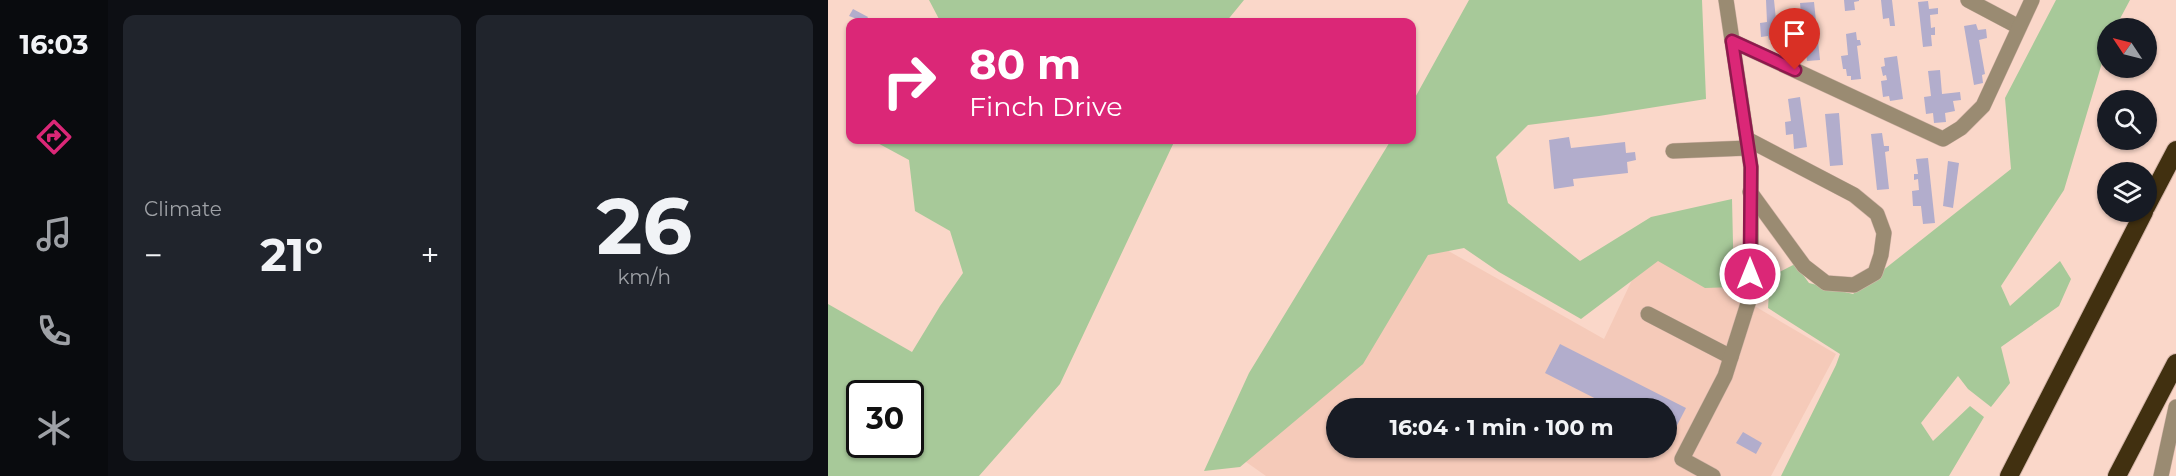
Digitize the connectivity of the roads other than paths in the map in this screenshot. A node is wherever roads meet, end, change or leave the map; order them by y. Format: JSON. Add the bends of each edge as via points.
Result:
{"nodes":[{"id":1,"x":1726,"y":0,"type":"edge"},
{"id":2,"x":1968,"y":0,"type":"edge"},
{"id":3,"x":2032,"y":0,"type":"edge"},
{"id":4,"x":2019,"y":27,"type":"junction"},
{"id":5,"x":1732,"y":41,"type":"junction"},
{"id":6,"x":1748,"y":144,"type":"junction"},
{"id":7,"x":2176,"y":150,"type":"edge"},
{"id":8,"x":1673,"y":151,"type":"dead end"},
{"id":9,"x":2157,"y":186,"type":"edge"},
{"id":10,"x":1750,"y":192,"type":"junction"},
{"id":11,"x":2139,"y":222,"type":"edge"},
{"id":12,"x":1648,"y":314,"type":"dead end"},
{"id":13,"x":1731,"y":357,"type":"junction"},
{"id":14,"x":2176,"y":363,"type":"edge"},
{"id":15,"x":2176,"y":407,"type":"edge"},
{"id":16,"x":1713,"y":476,"type":"edge"},
{"id":17,"x":2009,"y":476,"type":"edge"},
{"id":18,"x":2117,"y":476,"type":"edge"},
{"id":19,"x":2161,"y":476,"type":"edge"}],
"edges":[{"from":1,"to":5,"type":"street"},
{"from":2,"to":4,"type":"street"},
{"from":3,"to":4,"type":"street"},
{"from":4,"to":5,"type":"street","via":[[1983,106],[1943,140]]},
{"from":5,"to":6,"type":"street"},
{"from":6,"to":8,"type":"street"},
{"from":6,"to":10,"type":"street"},
{"from":6,"to":10,"type":"street","via":[[1854,195],[1877,214],[1884,233],[1875,273],[1854,285],[1826,283],[1804,266]]},
{"from":7,"to":9,"type":"highway"},
{"from":10,"to":13,"type":"street","via":[[1750,294]]},
{"from":11,"to":17,"type":"highway"},
{"from":12,"to":13,"type":"street"},
{"from":13,"to":16,"type":"street","via":[[1682,459]]},
{"from":14,"to":18,"type":"highway"},
{"from":15,"to":19,"type":"street"}]}
